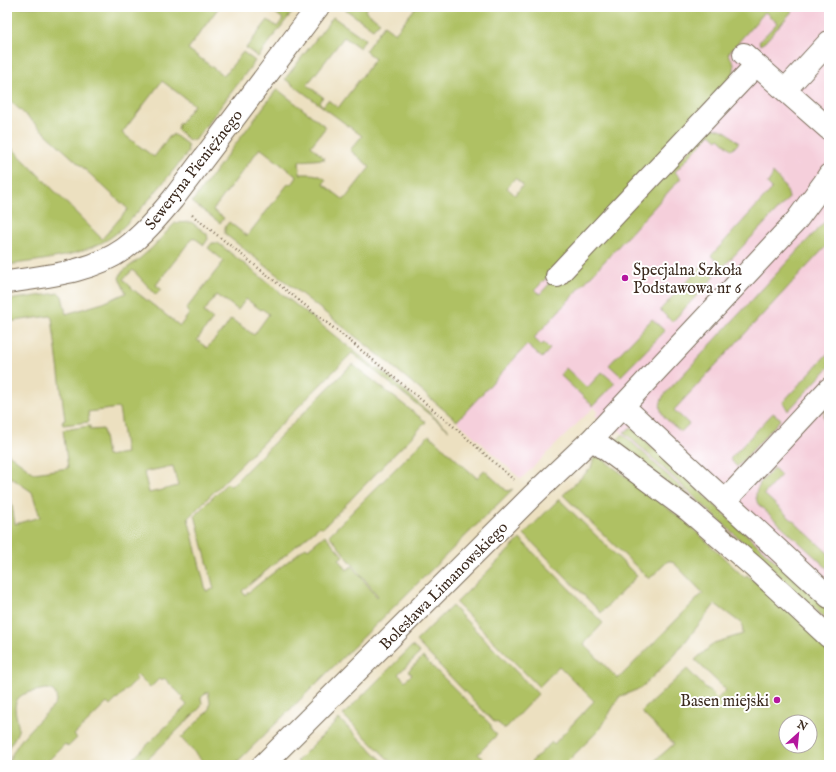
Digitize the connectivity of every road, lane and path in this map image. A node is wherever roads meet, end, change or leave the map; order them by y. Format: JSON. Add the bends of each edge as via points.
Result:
{"nodes":[{"id":1,"x":318,"y":7,"type":"edge"},
{"id":2,"x":829,"y":42,"type":"edge"},
{"id":3,"x":785,"y":90,"type":"junction"},
{"id":4,"x":829,"y":130,"type":"edge"},
{"id":5,"x":829,"y":174,"type":"edge"},
{"id":6,"x":190,"y":213,"type":"dead end"},
{"id":7,"x":557,"y":276,"type":"dead end"},
{"id":8,"x":7,"y":282,"type":"edge"},
{"id":9,"x":829,"y":389,"type":"edge"},
{"id":10,"x":623,"y":406,"type":"junction"},
{"id":11,"x":592,"y":439,"type":"junction"},
{"id":12,"x":532,"y":496,"type":"junction"},
{"id":13,"x":725,"y":501,"type":"junction"},
{"id":14,"x":829,"y":597,"type":"edge"},
{"id":15,"x":829,"y":637,"type":"edge"},
{"id":16,"x":263,"y":765,"type":"edge"}],
"edges":[{"from":1,"to":8,"type":"street","name":"Seweryna Pieniężnego","via":[[173,199],[132,242],[113,256],[95,264],[56,275]]},
{"from":2,"to":3,"type":"street"},
{"from":3,"to":4,"type":"street"},
{"from":3,"to":7,"type":"street","via":[[750,60]]},
{"from":5,"to":10,"type":"street","name":"Bolesława Limanowskiego","via":[[796,221]]},
{"from":6,"to":12,"type":"path","via":[[453,426]]},
{"from":9,"to":13,"type":"street"},
{"from":10,"to":11,"type":"street","name":"Bolesława Limanowskiego"},
{"from":10,"to":13,"type":"street"},
{"from":11,"to":12,"type":"street","name":"Bolesława Limanowskiego"},
{"from":11,"to":15,"type":"street","via":[[688,510]]},
{"from":12,"to":16,"type":"street","name":"Bolesława Limanowskiego"},
{"from":13,"to":14,"type":"street"}]}
